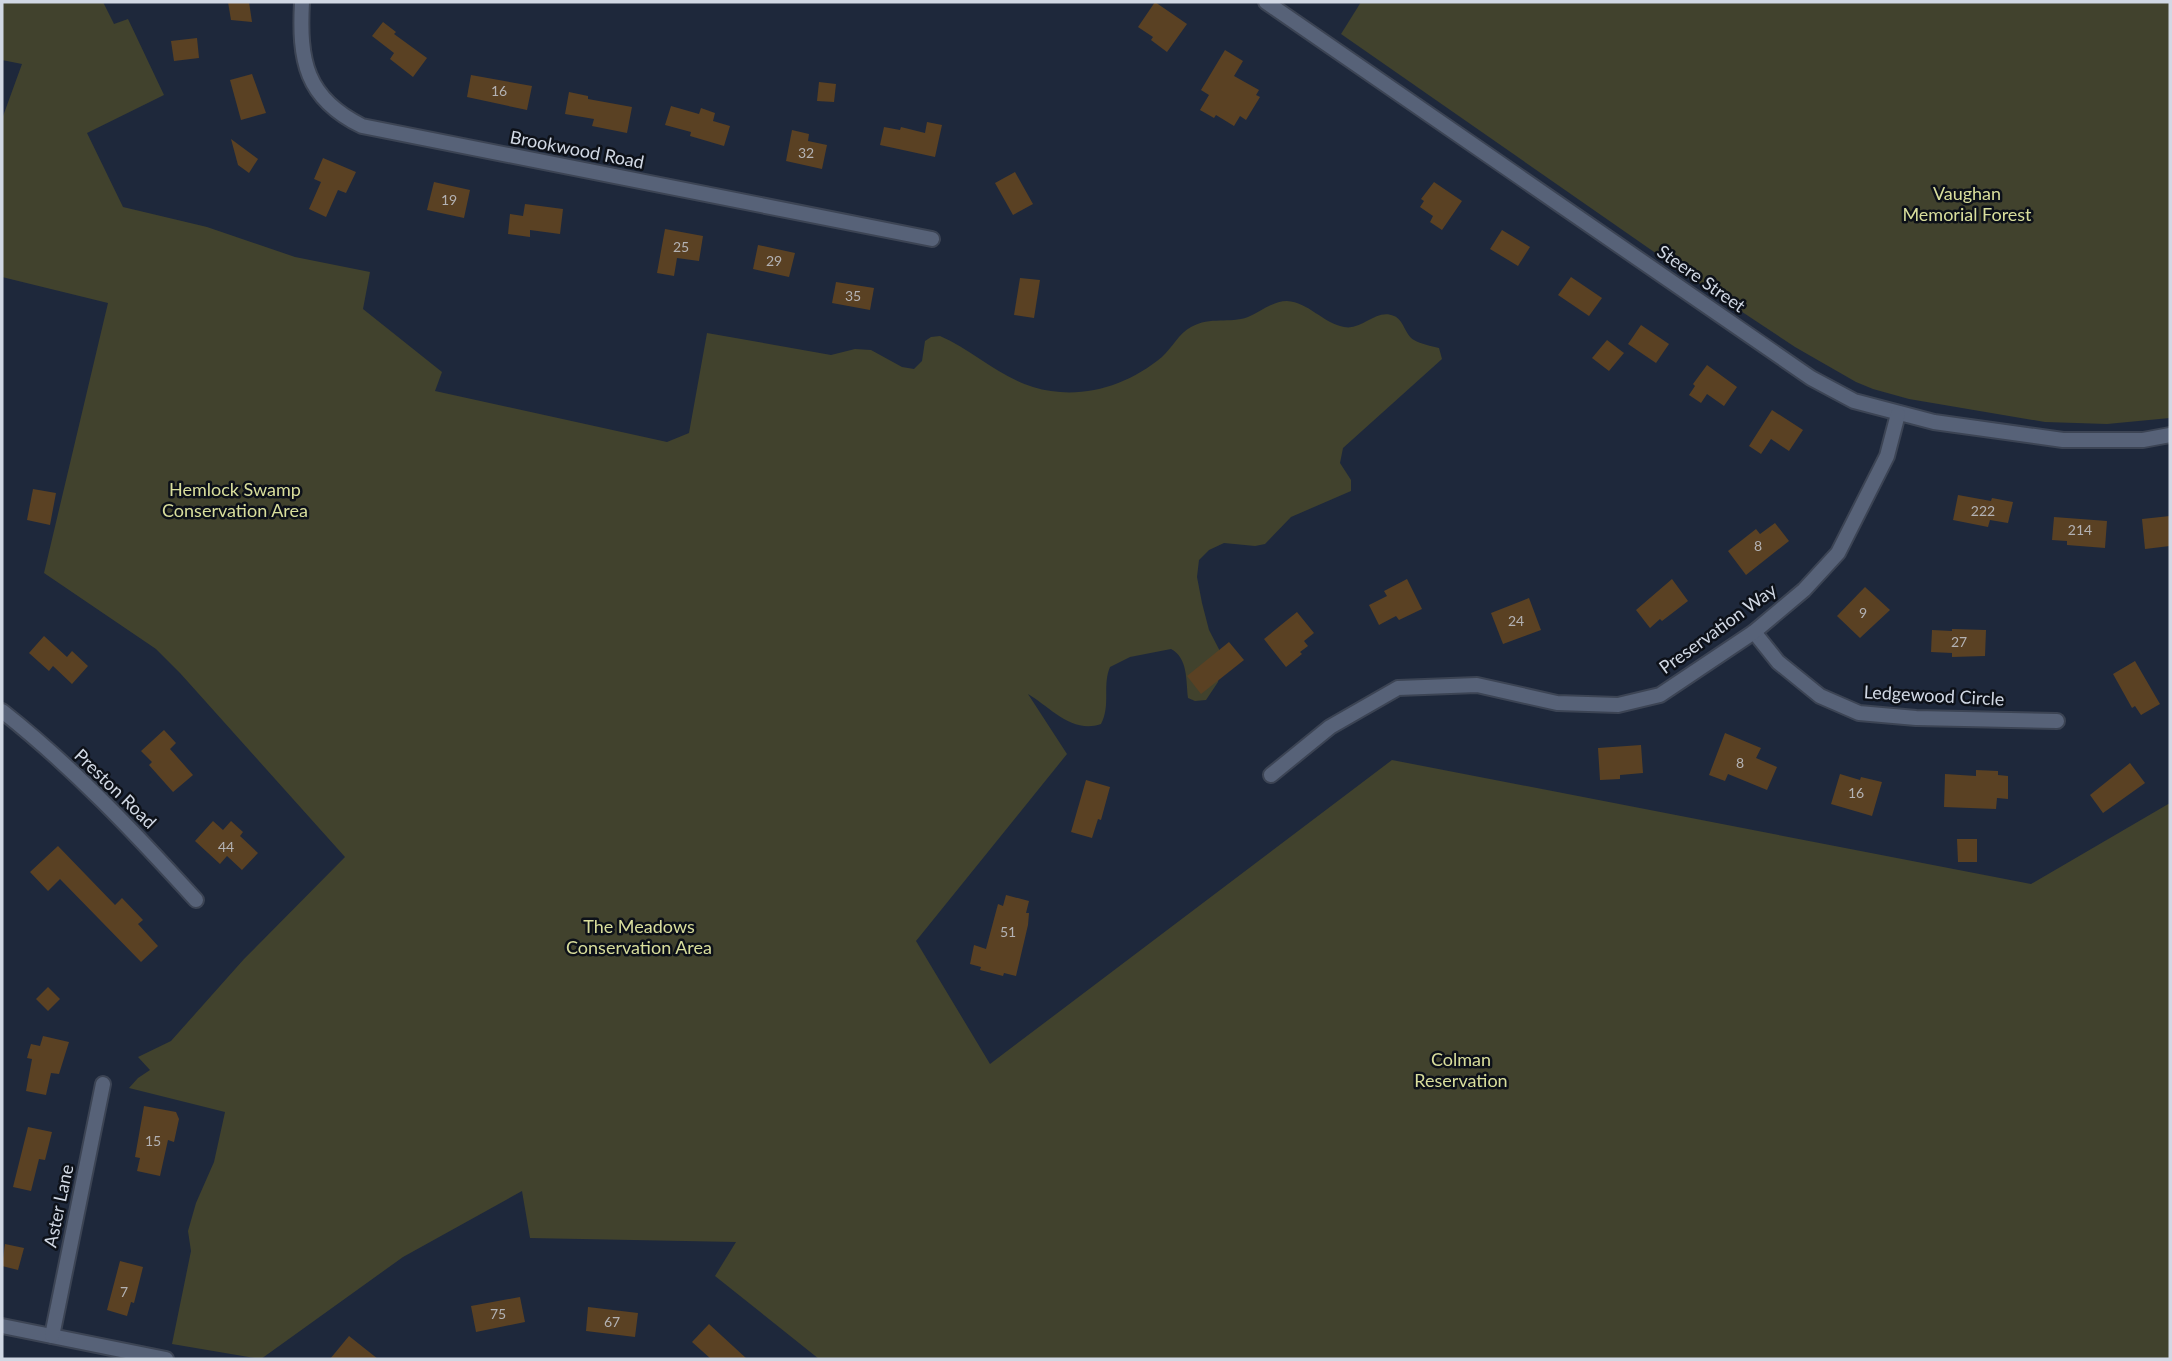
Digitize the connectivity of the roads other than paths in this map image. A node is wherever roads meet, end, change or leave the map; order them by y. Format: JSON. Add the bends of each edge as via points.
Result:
{"nodes":[{"id":1,"x":302,"y":2,"type":"edge"},
{"id":2,"x":1266,"y":2,"type":"edge"},
{"id":3,"x":932,"y":239,"type":"dead end"},
{"id":4,"x":1898,"y":414,"type":"junction"},
{"id":5,"x":2170,"y":435,"type":"edge"},
{"id":6,"x":1754,"y":632,"type":"junction"},
{"id":7,"x":2,"y":711,"type":"edge"},
{"id":8,"x":2057,"y":721,"type":"dead end"},
{"id":9,"x":1271,"y":775,"type":"dead end"},
{"id":10,"x":196,"y":900,"type":"dead end"},
{"id":11,"x":103,"y":1084,"type":"dead end"},
{"id":12,"x":2,"y":1326,"type":"edge"},
{"id":13,"x":52,"y":1336,"type":"junction"},
{"id":14,"x":166,"y":1359,"type":"edge"}],
"edges":[{"from":1,"to":3,"type":"street","name":"Brookwood Road","via":[[301,47],[310,77],[335,110],[362,126]]},
{"from":2,"to":4,"type":"street","name":"Steere Street","via":[[1811,378],[1854,401]]},
{"from":4,"to":5,"type":"street","name":"Steere Street","via":[[2063,440],[2143,440]]},
{"from":4,"to":6,"type":"street","name":"Preservation Way","via":[[1887,456],[1838,553],[1804,590]]},
{"from":6,"to":8,"type":"street","name":"Ledgewood Circle","via":[[1778,662],[1820,696],[1858,713]]},
{"from":6,"to":9,"type":"street","name":"Preservation Way","via":[[1660,695],[1618,705],[1557,703],[1477,685],[1398,688],[1330,727]]},
{"from":7,"to":10,"type":"street","name":"Preston Road","via":[[120,817]]},
{"from":11,"to":13,"type":"street","name":"Aster Lane"},
{"from":12,"to":13,"type":"street"},
{"from":13,"to":14,"type":"street"}]}
